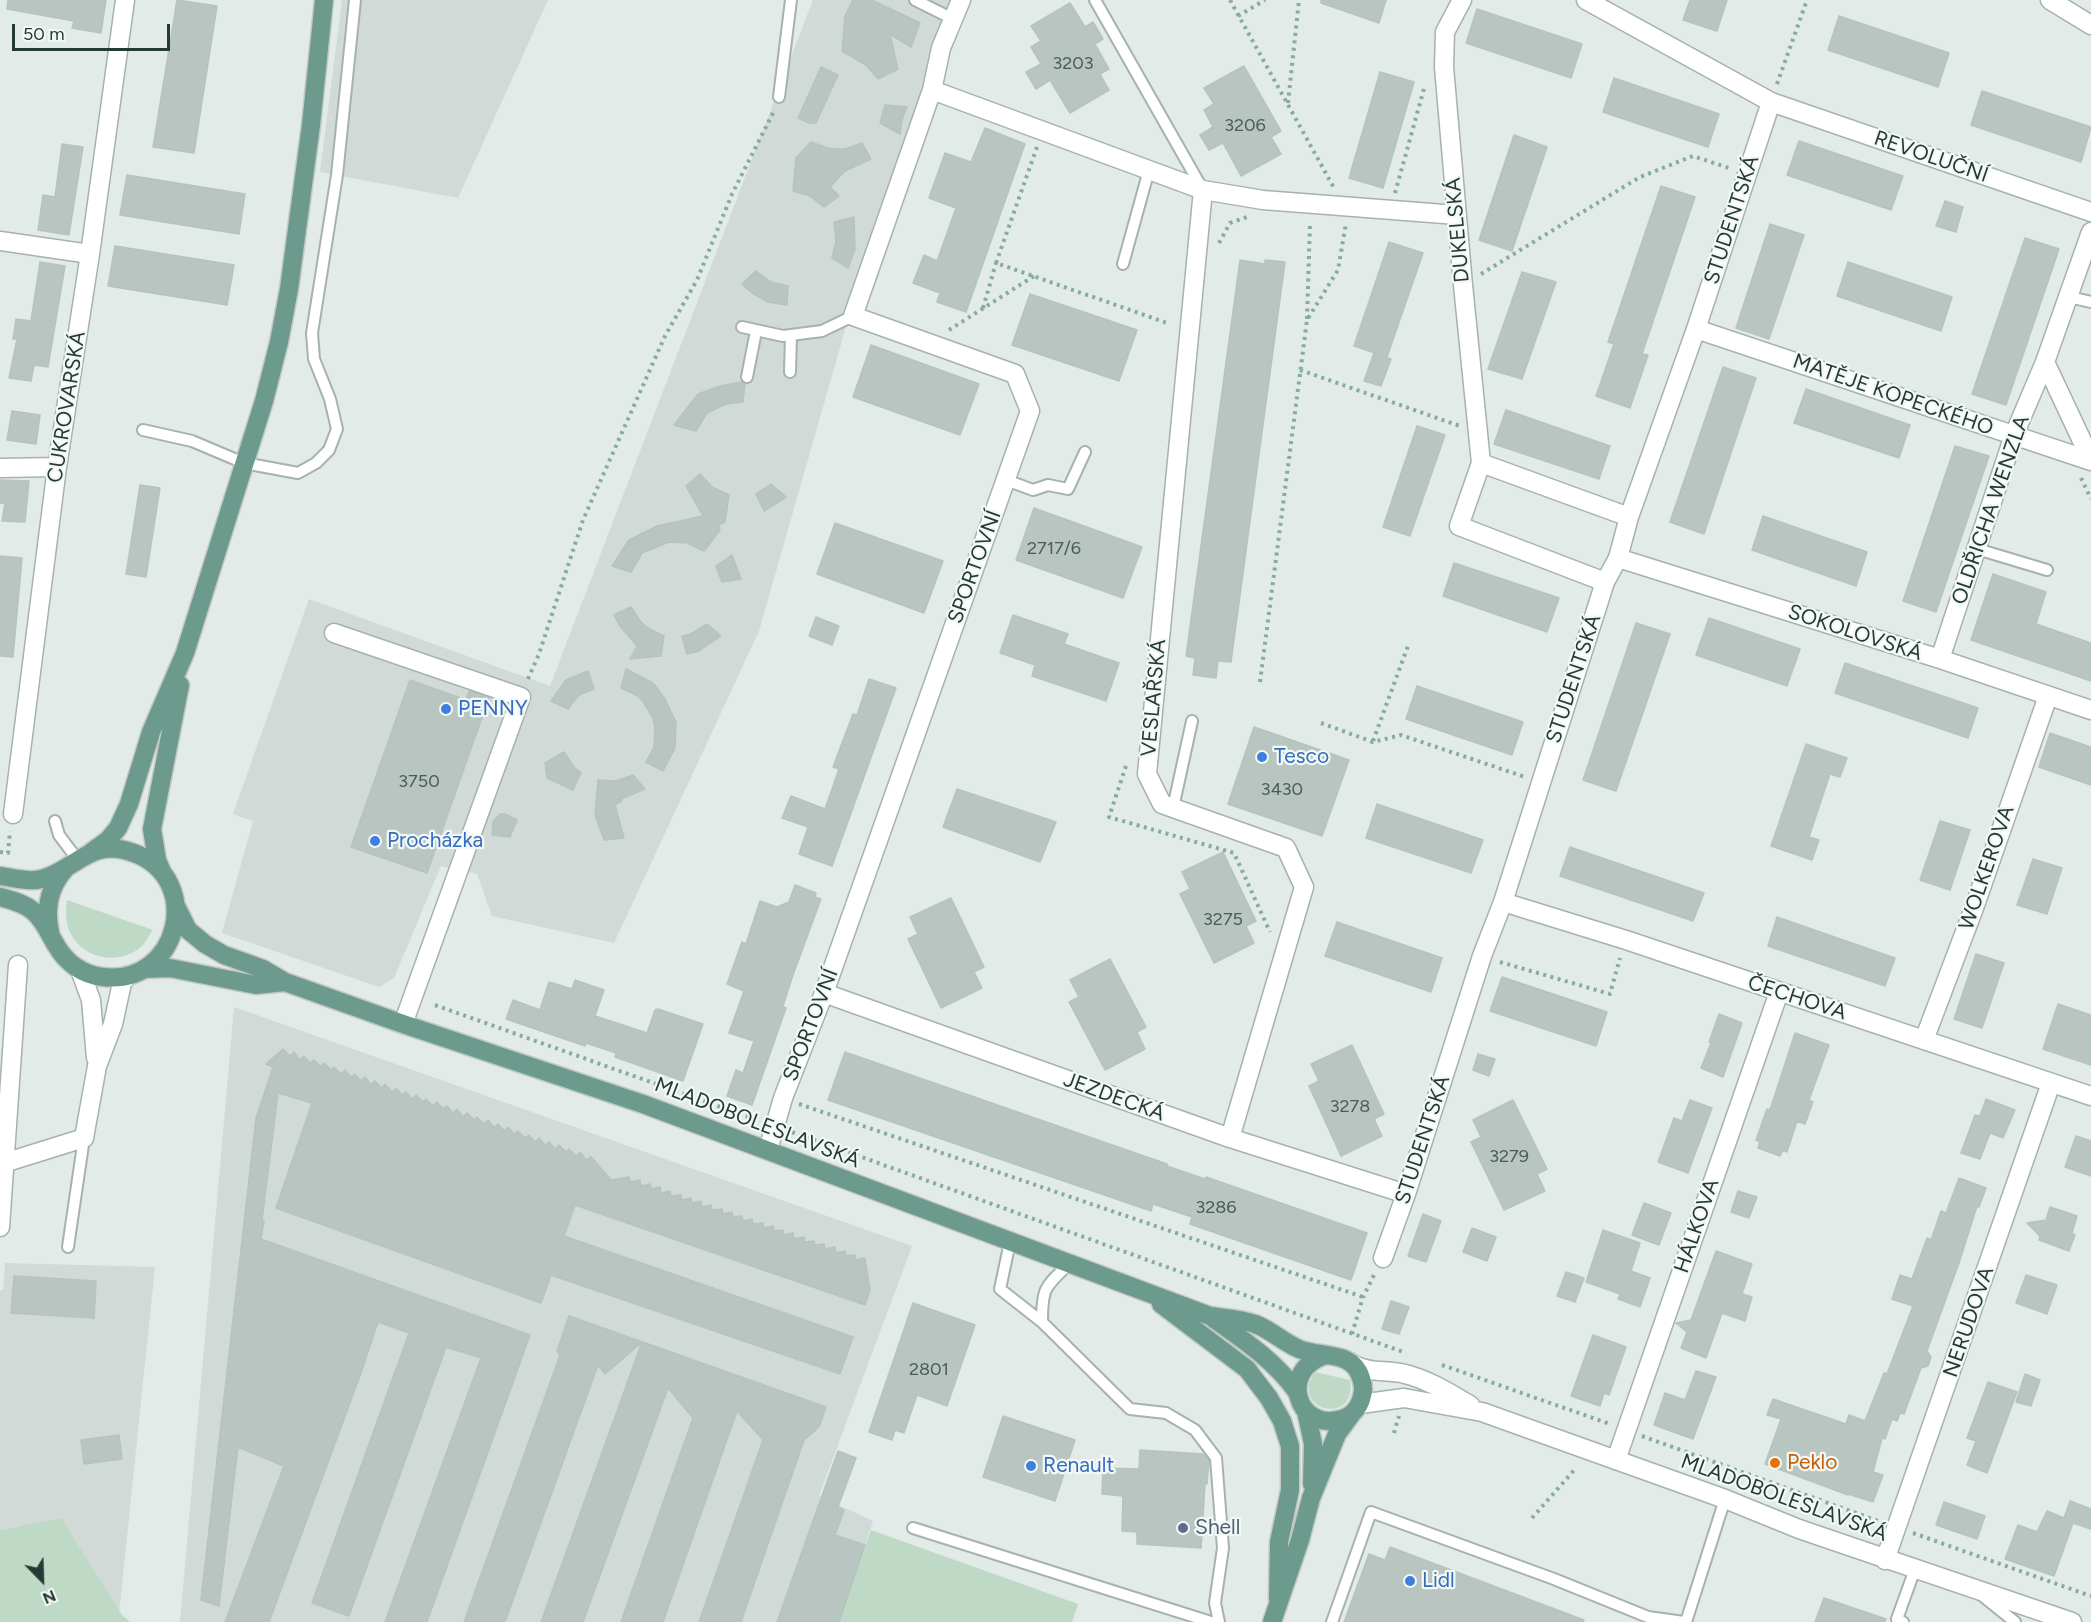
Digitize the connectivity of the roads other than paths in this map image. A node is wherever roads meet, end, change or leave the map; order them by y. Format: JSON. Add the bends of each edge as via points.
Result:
{"nodes":[{"id":1,"x":125,"y":0,"type":"edge"},
{"id":2,"x":324,"y":0,"type":"edge"},
{"id":3,"x":355,"y":0,"type":"edge"},
{"id":4,"x":791,"y":0,"type":"edge"},
{"id":5,"x":915,"y":0,"type":"edge"},
{"id":6,"x":962,"y":0,"type":"edge"},
{"id":7,"x":1095,"y":0,"type":"edge"},
{"id":8,"x":1462,"y":0,"type":"edge"},
{"id":9,"x":1586,"y":0,"type":"edge"},
{"id":10,"x":2050,"y":0,"type":"edge"},
{"id":11,"x":953,"y":19,"type":"junction"},
{"id":12,"x":2090,"y":22,"type":"edge"},
{"id":13,"x":932,"y":90,"type":"junction"},
{"id":14,"x":779,"y":97,"type":"road end"},
{"id":15,"x":1771,"y":102,"type":"junction"},
{"id":16,"x":1149,"y":170,"type":"junction"},
{"id":17,"x":1203,"y":190,"type":"junction"},
{"id":18,"x":2091,"y":212,"type":"edge"},
{"id":19,"x":1457,"y":215,"type":"junction"},
{"id":20,"x":2091,"y":232,"type":"edge"},
{"id":21,"x":0,"y":241,"type":"edge"},
{"id":22,"x":90,"y":254,"type":"junction"},
{"id":23,"x":1123,"y":264,"type":"dead end"},
{"id":24,"x":2069,"y":297,"type":"junction"},
{"id":25,"x":2091,"y":302,"type":"edge"},
{"id":26,"x":852,"y":316,"type":"junction"},
{"id":27,"x":742,"y":327,"type":"dead end"},
{"id":28,"x":1695,"y":329,"type":"junction"},
{"id":29,"x":756,"y":331,"type":"junction"},
{"id":30,"x":791,"y":335,"type":"junction"},
{"id":31,"x":2045,"y":362,"type":"junction"},
{"id":32,"x":790,"y":372,"type":"dead end"},
{"id":33,"x":747,"y":377,"type":"dead end"},
{"id":34,"x":143,"y":430,"type":"dead end"},
{"id":35,"x":2014,"y":435,"type":"junction"},
{"id":36,"x":1084,"y":452,"type":"dead end"},
{"id":37,"x":2091,"y":461,"type":"edge"},
{"id":38,"x":244,"y":463,"type":"junction"},
{"id":39,"x":1481,"y":463,"type":"junction"},
{"id":40,"x":57,"y":467,"type":"junction"},
{"id":41,"x":0,"y":468,"type":"edge"},
{"id":42,"x":1005,"y":480,"type":"junction"},
{"id":43,"x":1629,"y":517,"type":"junction"},
{"id":44,"x":1977,"y":549,"type":"junction"},
{"id":45,"x":1618,"y":558,"type":"junction"},
{"id":46,"x":2047,"y":570,"type":"dead end"},
{"id":47,"x":1605,"y":582,"type":"junction"},
{"id":48,"x":334,"y":633,"type":"dead end"},
{"id":49,"x":185,"y":654,"type":"junction"},
{"id":50,"x":1940,"y":659,"type":"junction"},
{"id":51,"x":2048,"y":696,"type":"junction"},
{"id":52,"x":2091,"y":710,"type":"edge"},
{"id":53,"x":1192,"y":722,"type":"dead end"},
{"id":54,"x":1173,"y":808,"type":"junction"},
{"id":55,"x":13,"y":814,"type":"road end"},
{"id":56,"x":55,"y":821,"type":"dead end"},
{"id":57,"x":79,"y":859,"type":"junction"},
{"id":58,"x":162,"y":873,"type":"junction"},
{"id":59,"x":0,"y":876,"type":"edge"},
{"id":60,"x":0,"y":897,"type":"edge"},
{"id":61,"x":1503,"y":902,"type":"junction"},
{"id":62,"x":176,"y":906,"type":"junction"},
{"id":63,"x":50,"y":933,"type":"junction"},
{"id":64,"x":18,"y":965,"type":"dead end"},
{"id":65,"x":80,"y":970,"type":"junction"},
{"id":66,"x":135,"y":973,"type":"junction"},
{"id":67,"x":285,"y":982,"type":"junction"},
{"id":68,"x":1779,"y":992,"type":"junction"},
{"id":69,"x":824,"y":993,"type":"junction"},
{"id":70,"x":403,"y":1024,"type":"junction"},
{"id":71,"x":1924,"y":1040,"type":"junction"},
{"id":72,"x":97,"y":1066,"type":"junction"},
{"id":73,"x":2051,"y":1083,"type":"junction"},
{"id":74,"x":2091,"y":1096,"type":"edge"},
{"id":75,"x":84,"y":1138,"type":"junction"},
{"id":76,"x":1230,"y":1138,"type":"junction"},
{"id":77,"x":768,"y":1150,"type":"junction"},
{"id":78,"x":4,"y":1162,"type":"junction"},
{"id":79,"x":1406,"y":1194,"type":"junction"},
{"id":80,"x":0,"y":1227,"type":"edge"},
{"id":81,"x":1010,"y":1242,"type":"junction"},
{"id":82,"x":68,"y":1247,"type":"dead end"},
{"id":83,"x":1383,"y":1258,"type":"road end"},
{"id":84,"x":1070,"y":1263,"type":"junction"},
{"id":85,"x":1146,"y":1291,"type":"junction"},
{"id":86,"x":1210,"y":1316,"type":"junction"},
{"id":87,"x":1042,"y":1322,"type":"junction"},
{"id":88,"x":1326,"y":1355,"type":"junction"},
{"id":89,"x":1354,"y":1365,"type":"junction"},
{"id":90,"x":1297,"y":1392,"type":"junction"},
{"id":91,"x":1356,"y":1408,"type":"junction"},
{"id":92,"x":1306,"y":1411,"type":"junction"},
{"id":93,"x":1482,"y":1412,"type":"junction"},
{"id":94,"x":1616,"y":1460,"type":"junction"},
{"id":95,"x":1311,"y":1498,"type":"junction"},
{"id":96,"x":1725,"y":1499,"type":"junction"},
{"id":97,"x":913,"y":1528,"type":"dead end"},
{"id":98,"x":1885,"y":1560,"type":"junction"},
{"id":99,"x":1915,"y":1569,"type":"junction"},
{"id":100,"x":1969,"y":1586,"type":"junction"},
{"id":101,"x":1278,"y":1599,"type":"junction"},
{"id":102,"x":1211,"y":1622,"type":"edge"},
{"id":103,"x":1219,"y":1622,"type":"edge"},
{"id":104,"x":1272,"y":1622,"type":"edge"},
{"id":105,"x":1332,"y":1622,"type":"edge"},
{"id":106,"x":1685,"y":1622,"type":"edge"},
{"id":107,"x":1904,"y":1622,"type":"edge"},
{"id":108,"x":2015,"y":1622,"type":"edge"},
{"id":109,"x":2072,"y":1622,"type":"edge"}],
"edges":[{"from":1,"to":22,"type":"street","name":"CUKROVARSKÁ"},
{"from":2,"to":38,"type":"main road","via":[[289,290],[276,352]]},
{"from":3,"to":38,"type":"lane","via":[[337,175],[312,333],[314,359],[337,429],[329,450],[298,473]]},
{"from":4,"to":14,"type":"lane"},
{"from":5,"to":11,"type":"lane"},
{"from":6,"to":11,"type":"street"},
{"from":7,"to":17,"type":"lane"},
{"from":8,"to":19,"type":"street","name":"DUKELSKÁ","via":[[1445,32],[1444,67]]},
{"from":9,"to":15,"type":"street"},
{"from":10,"to":12,"type":"street"},
{"from":11,"to":13,"type":"street","via":[[941,48]]},
{"from":13,"to":16,"type":"street"},
{"from":13,"to":26,"type":"street"},
{"from":15,"to":18,"type":"street","name":"REVOLUČNÍ"},
{"from":15,"to":28,"type":"street","name":"STUDENTSKÁ"},
{"from":16,"to":17,"type":"street"},
{"from":16,"to":23,"type":"lane"},
{"from":17,"to":19,"type":"street","via":[[1263,201]]},
{"from":17,"to":54,"type":"street","name":"VESLAŘSKÁ","via":[[1147,774],[1162,804]]},
{"from":19,"to":39,"type":"street","name":"DUKELSKÁ"},
{"from":20,"to":24,"type":"street","name":"OLDŘICHA WENZLA"},
{"from":21,"to":22,"type":"street"},
{"from":22,"to":40,"type":"street","name":"CUKROVARSKÁ"},
{"from":24,"to":25,"type":"lane"},
{"from":24,"to":31,"type":"street","name":"OLDŘICHA WENZLA"},
{"from":26,"to":30,"type":"lane","via":[[822,331]]},
{"from":26,"to":42,"type":"street","name":"SPORTOVNÍ","via":[[1015,374],[1030,411]]},
{"from":27,"to":29,"type":"lane"},
{"from":28,"to":35,"type":"street","name":"MATĚJE KOPECKÉHO"},
{"from":28,"to":43,"type":"street","name":"STUDENTSKÁ"},
{"from":29,"to":30,"type":"lane"},
{"from":29,"to":33,"type":"lane"},
{"from":30,"to":32,"type":"lane"},
{"from":31,"to":35,"type":"street","name":"OLDŘICHA WENZLA"},
{"from":31,"to":37,"type":"street"},
{"from":34,"to":38,"type":"lane","via":[[192,441]]},
{"from":35,"to":37,"type":"street","name":"MATĚJE KOPECKÉHO"},
{"from":35,"to":44,"type":"street","name":"OLDŘICHA WENZLA"},
{"from":36,"to":42,"type":"lane","via":[[1068,489],[1048,485],[1033,490]]},
{"from":38,"to":49,"type":"main road"},
{"from":39,"to":43,"type":"street"},
{"from":39,"to":47,"type":"street","via":[[1459,526]]},
{"from":40,"to":41,"type":"street"},
{"from":40,"to":55,"type":"street","name":"CUKROVARSKÁ"},
{"from":42,"to":69,"type":"street","name":"SPORTOVNÍ"},
{"from":43,"to":45,"type":"street","name":"STUDENTSKÁ"},
{"from":44,"to":46,"type":"lane"},
{"from":44,"to":50,"type":"street","name":"OLDŘICHA WENZLA"},
{"from":45,"to":47,"type":"street","name":"STUDENTSKÁ"},
{"from":45,"to":50,"type":"street","name":"SOKOLOVSKÁ"},
{"from":47,"to":61,"type":"street","name":"STUDENTSKÁ"},
{"from":48,"to":70,"type":"street","via":[[521,697]]},
{"from":49,"to":57,"type":"main road","via":[[118,828],[108,840]]},
{"from":49,"to":58,"type":"main road","via":[[152,829]]},
{"from":50,"to":51,"type":"street","name":"SOKOLOVSKÁ"},
{"from":51,"to":52,"type":"street","name":"SOKOLOVSKÁ"},
{"from":51,"to":71,"type":"street","name":"WOLKEROVA"},
{"from":53,"to":54,"type":"lane"},
{"from":54,"to":76,"type":"street","name":"VESLAŘSKÁ","via":[[1286,848],[1304,887]]},
{"from":56,"to":57,"type":"lane","via":[[59,835]]},
{"from":57,"to":58,"type":"main road","name":"MLADOBOLESLAVSKÁ","via":[[107,849],[134,853]]},
{"from":57,"to":59,"type":"main road","name":"MLADOBOLESLAVSKÁ","via":[[35,881]]},
{"from":57,"to":63,"type":"main road","via":[[54,885],[49,897]]},
{"from":58,"to":62,"type":"main road","name":"MLADOBOLESLAVSKÁ"},
{"from":60,"to":63,"type":"main road","via":[[34,911]]},
{"from":61,"to":68,"type":"street","name":"ČECHOVA"},
{"from":61,"to":79,"type":"street","name":"STUDENTSKÁ"},
{"from":62,"to":66,"type":"main road","via":[[171,938],[160,956]]},
{"from":62,"to":67,"type":"main road","name":"MLADOBOLESLAVSKÁ","via":[[188,930],[205,944]]},
{"from":63,"to":65,"type":"main road","via":[[61,954]]},
{"from":64,"to":78,"type":"street"},
{"from":65,"to":66,"type":"main road","name":"MLADOBOLESLAVSKÁ","via":[[103,977]]},
{"from":65,"to":72,"type":"street","via":[[92,1000]]},
{"from":66,"to":67,"type":"main road","name":"MLADOBOLESLAVSKÁ","via":[[170,968],[256,985]]},
{"from":66,"to":72,"type":"street","via":[[122,983]]},
{"from":67,"to":70,"type":"main road","name":"MLADOBOLESLAVSKÁ"},
{"from":68,"to":71,"type":"street","name":"ČECHOVA"},
{"from":68,"to":94,"type":"street","name":"HÁLKOVA"},
{"from":69,"to":76,"type":"street","name":"JEZDECKÁ"},
{"from":69,"to":77,"type":"street","name":"SPORTOVNÍ","via":[[783,1098]]},
{"from":70,"to":77,"type":"main road","name":"MLADOBOLESLAVSKÁ"},
{"from":71,"to":73,"type":"street","name":"ČECHOVA"},
{"from":72,"to":75,"type":"street"},
{"from":73,"to":74,"type":"street","name":"ČECHOVA"},
{"from":73,"to":98,"type":"street","name":"NERUDOVA"},
{"from":75,"to":78,"type":"street"},
{"from":75,"to":82,"type":"lane"},
{"from":76,"to":79,"type":"street","name":"JEZDECKÁ"},
{"from":77,"to":81,"type":"main road","name":"MLADOBOLESLAVSKÁ"},
{"from":78,"to":80,"type":"street"},
{"from":79,"to":83,"type":"street","name":"STUDENTSKÁ"},
{"from":81,"to":84,"type":"main road","name":"MLADOBOLESLAVSKÁ"},
{"from":81,"to":87,"type":"lane","via":[[1000,1289]]},
{"from":84,"to":85,"type":"main road","name":"MLADOBOLESLAVSKÁ"},
{"from":84,"to":87,"type":"lane","via":[[1049,1283],[1042,1296]]},
{"from":85,"to":86,"type":"main road","name":"MLADOBOLESLAVSKÁ"},
{"from":85,"to":101,"type":"main road","via":[[1247,1370],[1282,1421],[1290,1446],[1290,1490],[1279,1542]]},
{"from":86,"to":88,"type":"main road","name":"MLADOBOLESLAVSKÁ","via":[[1253,1323],[1298,1349]]},
{"from":86,"to":90,"type":"main road","name":"MLADOBOLESLAVSKÁ","via":[[1260,1352]]},
{"from":87,"to":103,"type":"lane","via":[[1130,1409],[1166,1413],[1195,1430],[1216,1458],[1222,1548],[1215,1603]]},
{"from":88,"to":89,"type":"main road","name":"MLADOBOLESLAVSKÁ"},
{"from":88,"to":90,"type":"main road","via":[[1307,1364]]},
{"from":89,"to":91,"type":"main road","via":[[1363,1384]]},
{"from":89,"to":93,"type":"street","name":"MLADOBOLESLAVSKÁ","via":[[1370,1371],[1404,1373],[1432,1383]]},
{"from":90,"to":92,"type":"main road","name":"MLADOBOLESLAVSKÁ"},
{"from":91,"to":92,"type":"main road","name":"MLADOBOLESLAVSKÁ","via":[[1335,1421],[1324,1421]]},
{"from":91,"to":93,"type":"street","name":"MLADOBOLESLAVSKÁ","via":[[1404,1398]]},
{"from":91,"to":95,"type":"main road","via":[[1337,1434]]},
{"from":92,"to":95,"type":"main road","via":[[1313,1444]]},
{"from":93,"to":94,"type":"street","name":"MLADOBOLESLAVSKÁ"},
{"from":94,"to":96,"type":"street","name":"MLADOBOLESLAVSKÁ"},
{"from":95,"to":101,"type":"main road"},
{"from":96,"to":98,"type":"street","name":"MLADOBOLESLAVSKÁ"},
{"from":96,"to":106,"type":"lane"},
{"from":97,"to":102,"type":"lane"},
{"from":98,"to":99,"type":"street","name":"MLADOBOLESLAVSKÁ"},
{"from":99,"to":100,"type":"street","name":"MLADOBOLESLAVSKÁ"},
{"from":99,"to":107,"type":"lane","via":[[1897,1619]]},
{"from":100,"to":108,"type":"lane"},
{"from":100,"to":109,"type":"street","name":"MLADOBOLESLAVSKÁ"},
{"from":101,"to":104,"type":"main road"},
{"from":105,"to":106,"type":"lane","via":[[1371,1512],[1648,1617]]}]}
